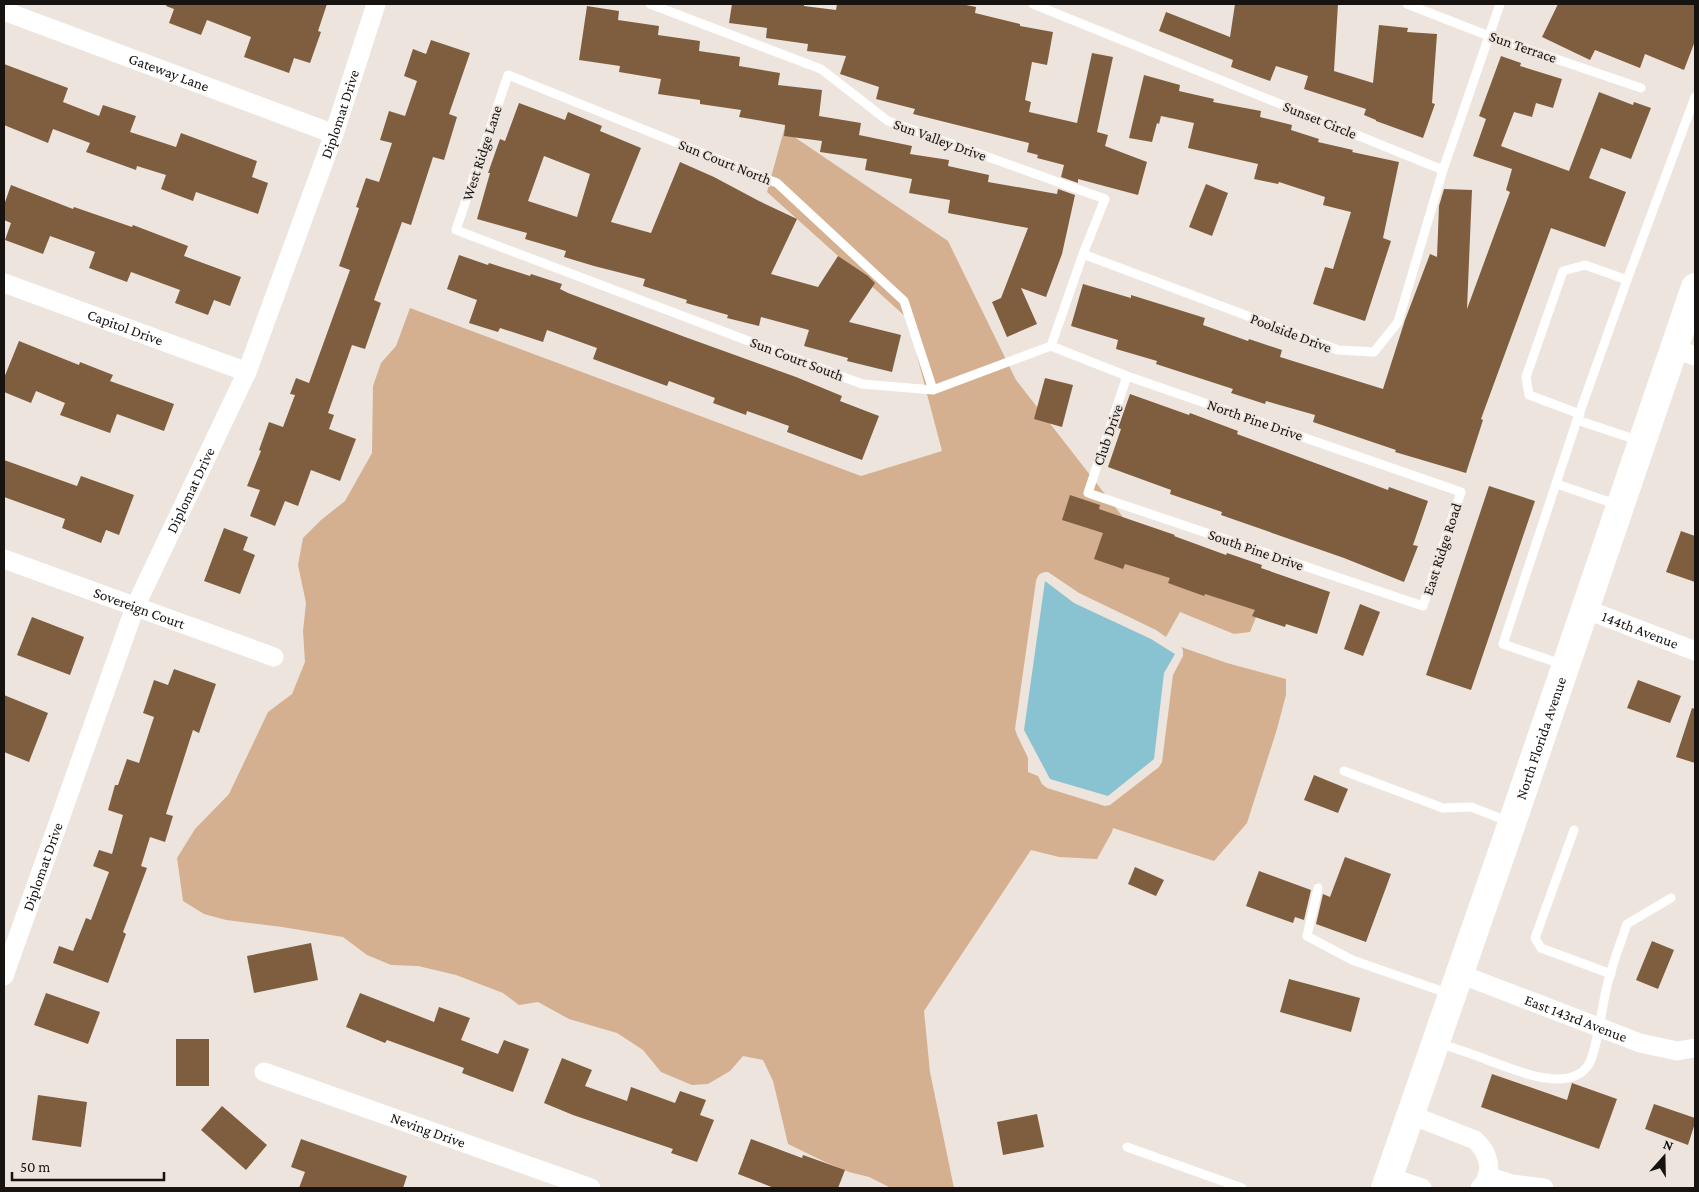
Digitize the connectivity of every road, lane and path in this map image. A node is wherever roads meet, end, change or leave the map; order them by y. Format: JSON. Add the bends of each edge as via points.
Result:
{"nodes":[{"id":1,"x":376,"y":4,"type":"edge"},
{"id":2,"x":650,"y":4,"type":"edge"},
{"id":3,"x":681,"y":4,"type":"edge"},
{"id":4,"x":1033,"y":4,"type":"edge"},
{"id":5,"x":1407,"y":4,"type":"edge"},
{"id":6,"x":1500,"y":4,"type":"edge"},
{"id":7,"x":4,"y":11,"type":"edge"},
{"id":8,"x":679,"y":14,"type":"junction"},
{"id":9,"x":1489,"y":36,"type":"junction"},
{"id":10,"x":508,"y":75,"type":"joint"},
{"id":11,"x":1641,"y":88,"type":"dead end"},
{"id":12,"x":1695,"y":97,"type":"edge"},
{"id":13,"x":334,"y":134,"type":"junction"},
{"id":14,"x":1443,"y":170,"type":"junction"},
{"id":15,"x":456,"y":230,"type":"joint"},
{"id":16,"x":1083,"y":254,"type":"junction"},
{"id":17,"x":1627,"y":280,"type":"junction"},
{"id":18,"x":4,"y":283,"type":"edge"},
{"id":19,"x":1695,"y":287,"type":"edge"},
{"id":20,"x":1051,"y":346,"type":"junction"},
{"id":21,"x":1685,"y":352,"type":"edge"},
{"id":22,"x":247,"y":372,"type":"junction"},
{"id":23,"x":1127,"y":376,"type":"junction"},
{"id":24,"x":933,"y":390,"type":"junction"},
{"id":25,"x":1579,"y":417,"type":"junction"},
{"id":26,"x":1642,"y":441,"type":"junction"},
{"id":27,"x":1557,"y":484,"type":"junction"},
{"id":28,"x":1461,"y":492,"type":"joint"},
{"id":29,"x":1088,"y":493,"type":"joint"},
{"id":30,"x":1620,"y":506,"type":"junction"},
{"id":31,"x":4,"y":559,"type":"edge"},
{"id":32,"x":1423,"y":606,"type":"joint"},
{"id":33,"x":135,"y":607,"type":"junction"},
{"id":34,"x":1585,"y":609,"type":"junction"},
{"id":35,"x":1695,"y":651,"type":"edge"},
{"id":36,"x":274,"y":657,"type":"dead end"},
{"id":37,"x":1566,"y":665,"type":"junction"},
{"id":38,"x":1344,"y":771,"type":"dead end"},
{"id":39,"x":1512,"y":823,"type":"junction"},
{"id":40,"x":1574,"y":830,"type":"dead end"},
{"id":41,"x":1318,"y":888,"type":"dead end"},
{"id":42,"x":1671,"y":898,"type":"dead end"},
{"id":43,"x":1611,"y":974,"type":"junction"},
{"id":44,"x":4,"y":976,"type":"edge"},
{"id":45,"x":1456,"y":984,"type":"junction"},
{"id":46,"x":1598,"y":1026,"type":"junction"},
{"id":47,"x":1436,"y":1042,"type":"junction"},
{"id":48,"x":1695,"y":1048,"type":"edge"},
{"id":49,"x":264,"y":1072,"type":"dead end"},
{"id":50,"x":1411,"y":1115,"type":"junction"},
{"id":51,"x":1127,"y":1147,"type":"dead end"},
{"id":52,"x":1387,"y":1182,"type":"edge"},
{"id":53,"x":1484,"y":1182,"type":"edge"},
{"id":54,"x":591,"y":1188,"type":"edge"},
{"id":55,"x":1242,"y":1188,"type":"edge"},
{"id":56,"x":1422,"y":1188,"type":"edge"},
{"id":57,"x":1544,"y":1188,"type":"edge"}],
"edges":[{"from":1,"to":13,"type":"street","name":"Diplomat Drive"},
{"from":2,"to":8,"type":"lane","name":"Sun Valley Drive"},
{"from":3,"to":8,"type":"lane"},
{"from":4,"to":14,"type":"lane","name":"Sunset Circle"},
{"from":5,"to":9,"type":"lane","name":"Sun Terrace"},
{"from":6,"to":9,"type":"lane"},
{"from":7,"to":13,"type":"street","name":"Gateway Lane"},
{"from":8,"to":16,"type":"lane","name":"Sun Valley Drive","via":[[822,69],[888,121],[1105,200]]},
{"from":9,"to":11,"type":"lane","name":"Sun Terrace"},
{"from":9,"to":14,"type":"lane"},
{"from":10,"to":15,"type":"lane","name":"West Ridge Lane"},
{"from":10,"to":24,"type":"lane","name":"Sun Court North","via":[[777,183],[904,301]]},
{"from":12,"to":17,"type":"lane"},
{"from":13,"to":22,"type":"street","name":"Diplomat Drive"},
{"from":14,"to":16,"type":"lane","name":"Poolside Drive","via":[[1398,322],[1374,352],[1338,350]]},
{"from":15,"to":24,"type":"lane","name":"Sun Court South","via":[[862,384]]},
{"from":16,"to":20,"type":"lane"},
{"from":17,"to":25,"type":"lane"},
{"from":17,"to":25,"type":"lane","via":[[1585,265],[1562,271],[1526,377],[1529,395]]},
{"from":18,"to":22,"type":"street","name":"Capitol Drive"},
{"from":19,"to":21,"type":"main road","name":"North Florida Avenue"},
{"from":20,"to":23,"type":"lane","name":"North Pine Drive"},
{"from":20,"to":24,"type":"lane","name":"Sun Court South"},
{"from":21,"to":26,"type":"main road","name":"North Florida Avenue"},
{"from":22,"to":33,"type":"street","name":"Diplomat Drive"},
{"from":23,"to":28,"type":"lane","name":"North Pine Drive"},
{"from":23,"to":29,"type":"lane","name":"Club Drive"},
{"from":25,"to":26,"type":"lane"},
{"from":25,"to":27,"type":"lane"},
{"from":26,"to":30,"type":"main road","name":"North Florida Avenue"},
{"from":27,"to":30,"type":"lane"},
{"from":27,"to":37,"type":"lane","via":[[1503,644]]},
{"from":28,"to":32,"type":"lane","name":"East Ridge Road"},
{"from":29,"to":32,"type":"lane","name":"South Pine Drive"},
{"from":30,"to":34,"type":"main road","name":"North Florida Avenue"},
{"from":31,"to":33,"type":"street","name":"Sovereign Court"},
{"from":33,"to":36,"type":"street","name":"Sovereign Court"},
{"from":33,"to":44,"type":"street","name":"Diplomat Drive"},
{"from":34,"to":35,"type":"street","name":"144th Avenue"},
{"from":34,"to":37,"type":"main road","name":"North Florida Avenue"},
{"from":37,"to":39,"type":"main road","name":"North Florida Avenue"},
{"from":38,"to":39,"type":"lane","via":[[1443,808],[1471,807]]},
{"from":39,"to":45,"type":"main road","name":"North Florida Avenue"},
{"from":40,"to":43,"type":"lane","via":[[1536,938],[1541,948]]},
{"from":41,"to":45,"type":"lane","via":[[1307,936],[1352,960]]},
{"from":42,"to":43,"type":"lane","via":[[1627,924]]},
{"from":43,"to":46,"type":"lane"},
{"from":45,"to":46,"type":"street","name":"East 143rd Avenue"},
{"from":45,"to":47,"type":"main road","name":"North Florida Avenue"},
{"from":46,"to":47,"type":"lane","via":[[1593,1056],[1587,1067],[1576,1076],[1559,1079],[1525,1073]]},
{"from":46,"to":48,"type":"street","name":"East 143rd Avenue","via":[[1640,1044],[1676,1051]]},
{"from":47,"to":50,"type":"main road","name":"North Florida Avenue"},
{"from":49,"to":54,"type":"street","name":"Neving Drive"},
{"from":50,"to":52,"type":"main road","name":"North Florida Avenue"},
{"from":50,"to":53,"type":"street","via":[[1483,1146],[1489,1166]]},
{"from":51,"to":55,"type":"lane"},
{"from":52,"to":56,"type":"street"},
{"from":53,"to":57,"type":"street"}]}
